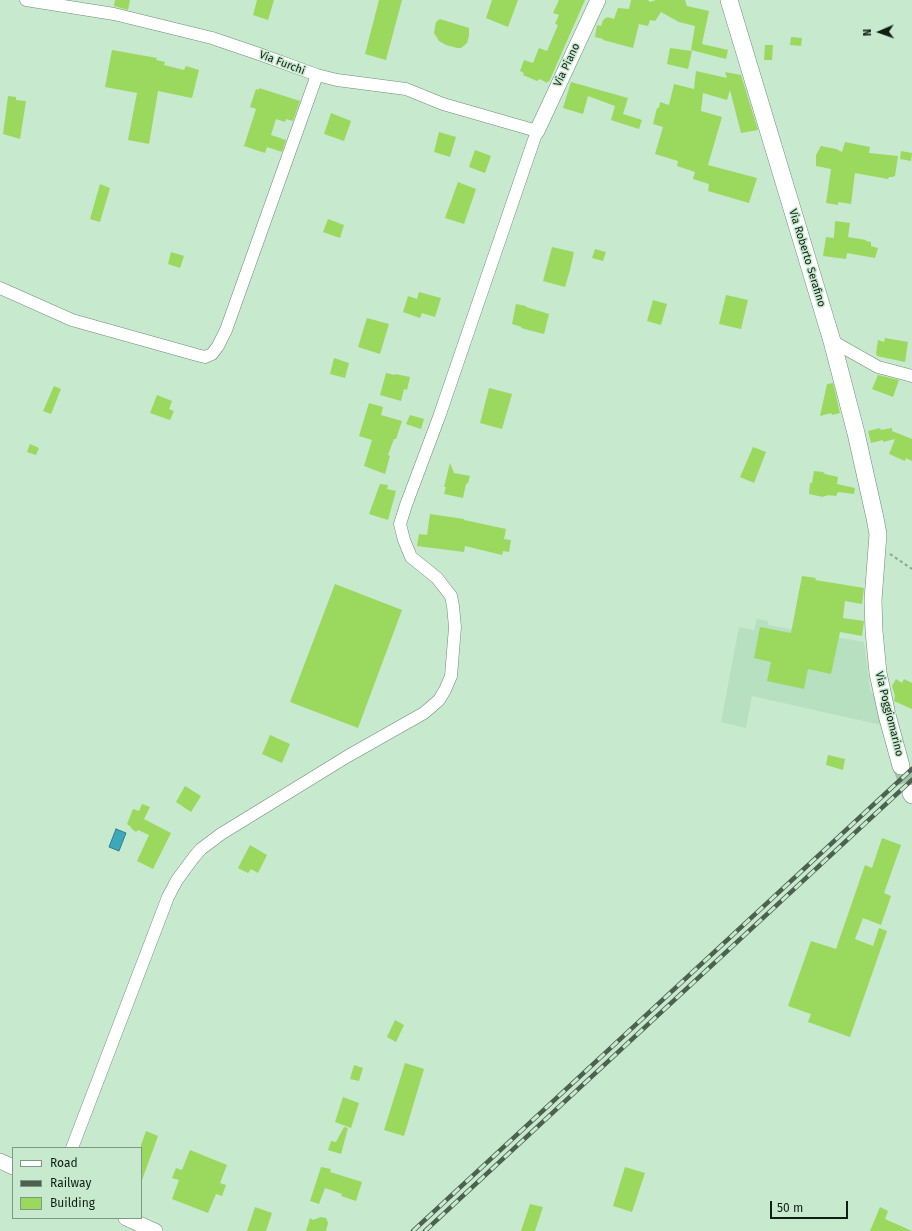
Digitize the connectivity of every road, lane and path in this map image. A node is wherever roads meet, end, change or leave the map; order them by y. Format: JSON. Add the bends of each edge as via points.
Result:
{"nodes":[{"id":1,"x":26,"y":0,"type":"edge"},
{"id":2,"x":598,"y":0,"type":"edge"},
{"id":3,"x":729,"y":0,"type":"edge"},
{"id":4,"x":317,"y":76,"type":"junction"},
{"id":5,"x":537,"y":131,"type":"junction"},
{"id":6,"x":0,"y":288,"type":"edge"},
{"id":7,"x":832,"y":341,"type":"junction"},
{"id":8,"x":912,"y":376,"type":"edge"},
{"id":9,"x":876,"y":518,"type":"joint"},
{"id":10,"x":877,"y":546,"type":"junction"},
{"id":11,"x":912,"y":569,"type":"edge"},
{"id":12,"x":902,"y":766,"type":"tunnel mouth"},
{"id":13,"x":72,"y":1147,"type":"edge"},
{"id":14,"x":0,"y":1161,"type":"edge"},
{"id":15,"x":12,"y":1167,"type":"edge"},
{"id":16,"x":128,"y":1219,"type":"edge"},
{"id":17,"x":155,"y":1231,"type":"edge"}],
"edges":[{"from":1,"to":4,"type":"street","name":"Via Furchi","via":[[114,14],[212,38]]},
{"from":2,"to":5,"type":"street","name":"Via Piano"},
{"from":3,"to":7,"type":"main road","name":"Via Roberto Serafino"},
{"from":4,"to":5,"type":"street","name":"Via Furchi","via":[[406,89],[443,104]]},
{"from":4,"to":6,"type":"street","via":[[226,330],[212,354],[205,357],[72,320]]},
{"from":5,"to":13,"type":"street","via":[[400,524],[412,557],[437,578],[451,596],[455,627],[451,676],[445,690],[439,700],[424,713],[221,834],[194,857],[168,897]]},
{"from":7,"to":8,"type":"street","via":[[878,367]]},
{"from":7,"to":9,"type":"main road","name":"Via Roberto Serafino"},
{"from":9,"to":10,"type":"main road","name":"Via Poggiomarino"},
{"from":10,"to":11,"type":"path"},
{"from":10,"to":12,"type":"main road","name":"Via Poggiomarino","via":[[873,600],[878,673],[886,716]]},
{"from":14,"to":15,"type":"street"},
{"from":16,"to":17,"type":"street"}]}
